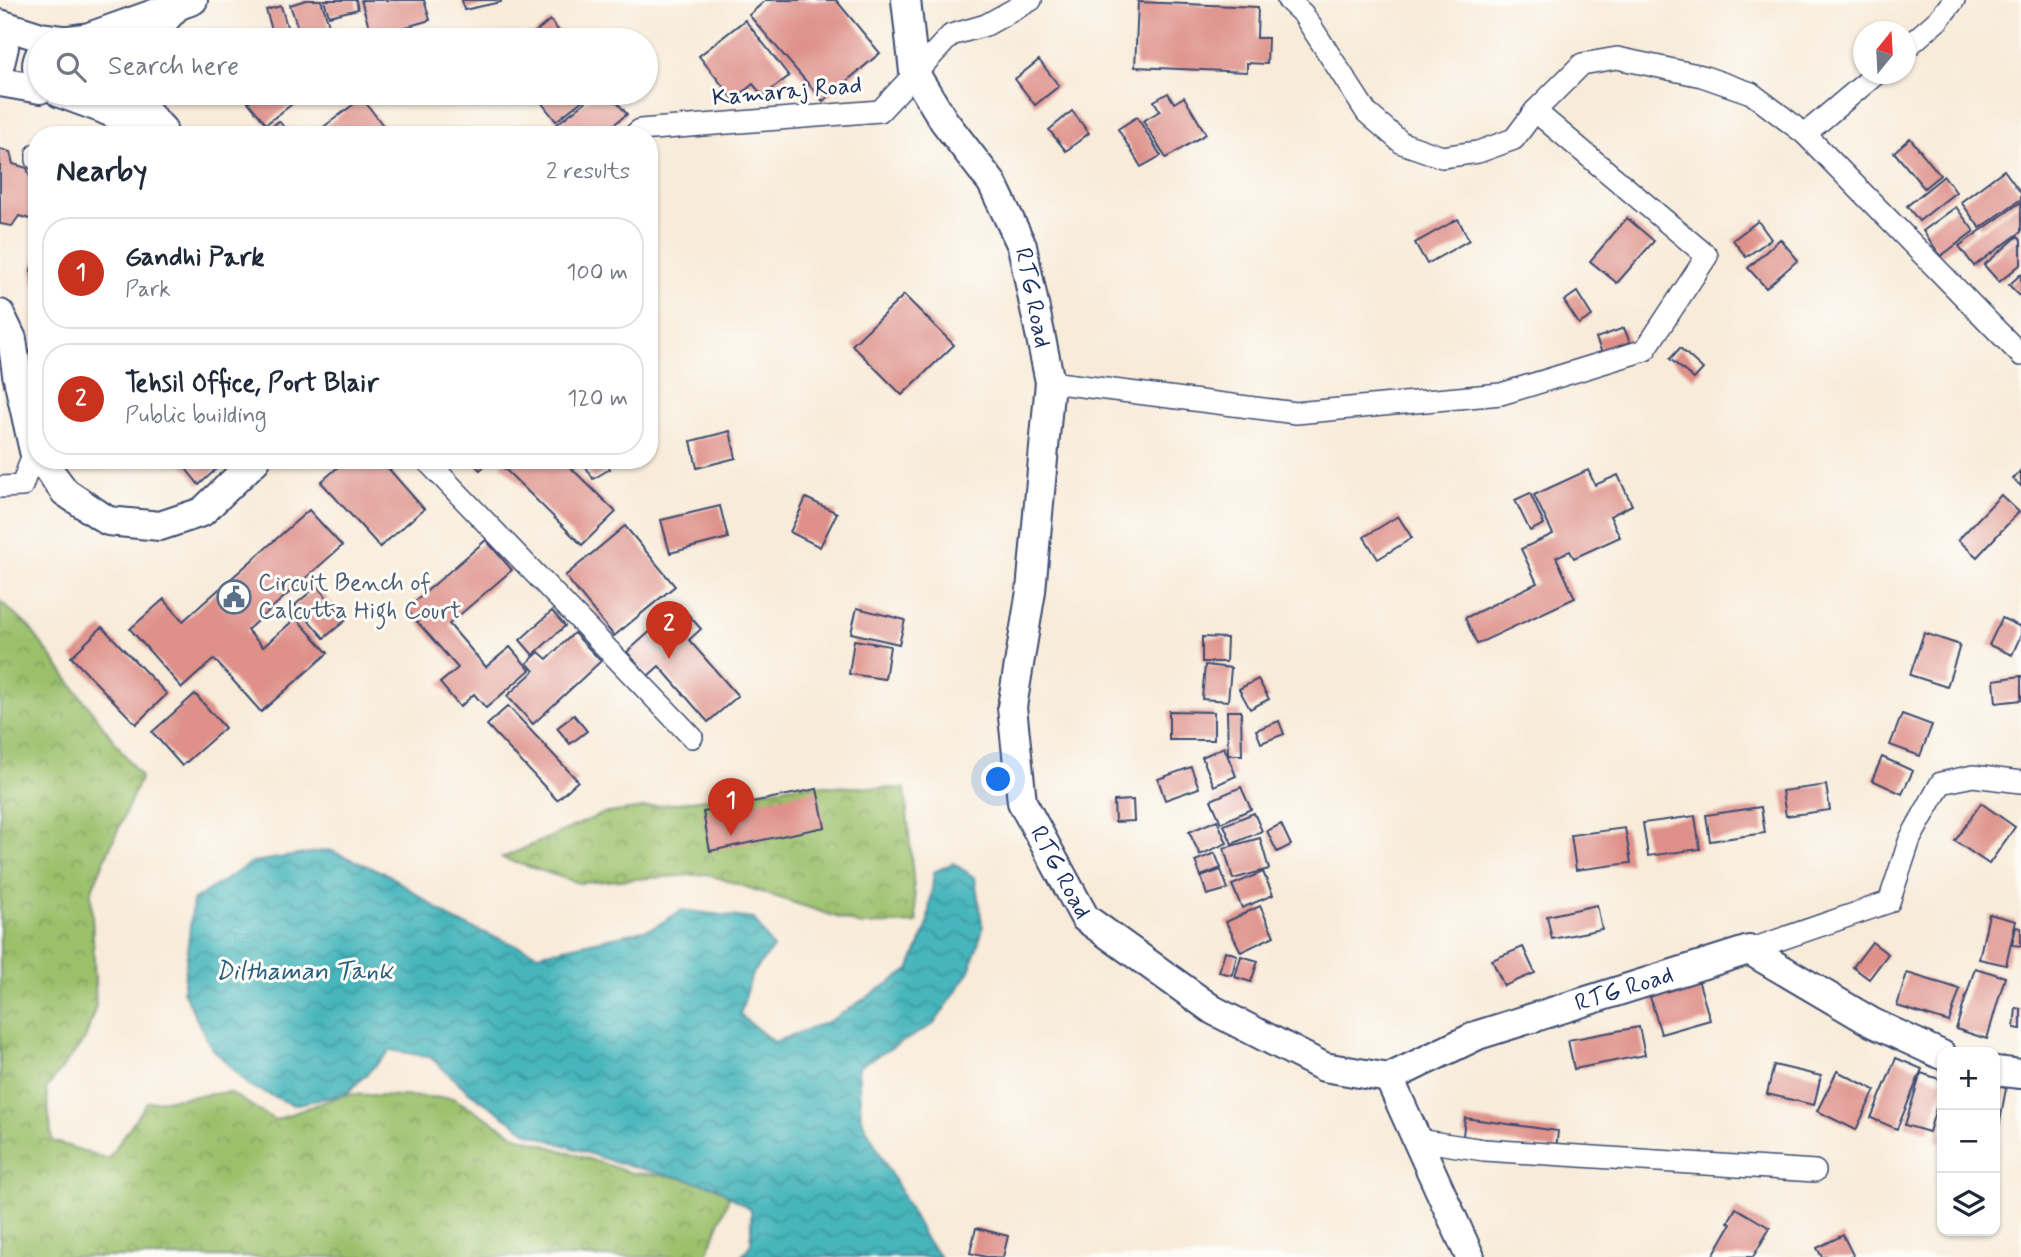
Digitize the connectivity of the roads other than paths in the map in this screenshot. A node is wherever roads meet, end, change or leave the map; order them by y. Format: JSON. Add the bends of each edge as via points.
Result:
{"nodes":[{"id":1,"x":906,"y":0,"type":"edge"},
{"id":2,"x":1031,"y":0,"type":"edge"},
{"id":3,"x":1289,"y":0,"type":"edge"},
{"id":4,"x":1954,"y":0,"type":"edge"},
{"id":5,"x":182,"y":2,"type":"edge"},
{"id":6,"x":0,"y":24,"type":"edge"},
{"id":7,"x":113,"y":28,"type":"edge"},
{"id":8,"x":158,"y":28,"type":"edge"},
{"id":9,"x":0,"y":30,"type":"edge"},
{"id":10,"x":28,"y":33,"type":"edge"},
{"id":11,"x":1916,"y":39,"type":"edge"},
{"id":12,"x":0,"y":64,"type":"edge"},
{"id":13,"x":914,"y":72,"type":"junction"},
{"id":14,"x":0,"y":82,"type":"edge"},
{"id":15,"x":1864,"y":84,"type":"edge"},
{"id":16,"x":28,"y":87,"type":"edge"},
{"id":17,"x":93,"y":105,"type":"edge"},
{"id":18,"x":139,"y":105,"type":"edge"},
{"id":19,"x":1535,"y":111,"type":"junction"},
{"id":20,"x":140,"y":126,"type":"edge"},
{"id":21,"x":158,"y":126,"type":"edge"},
{"id":22,"x":658,"y":129,"type":"edge"},
{"id":23,"x":1805,"y":134,"type":"junction"},
{"id":24,"x":0,"y":314,"type":"edge"},
{"id":25,"x":2021,"y":355,"type":"edge"},
{"id":26,"x":1050,"y":382,"type":"junction"},
{"id":27,"x":28,"y":420,"type":"edge"},
{"id":28,"x":30,"y":469,"type":"edge"},
{"id":29,"x":48,"y":469,"type":"edge"},
{"id":30,"x":247,"y":469,"type":"edge"},
{"id":31,"x":435,"y":469,"type":"edge"},
{"id":32,"x":0,"y":487,"type":"edge"},
{"id":33,"x":692,"y":737,"type":"dead end"},
{"id":34,"x":2021,"y":782,"type":"edge"},
{"id":35,"x":1749,"y":950,"type":"junction"},
{"id":36,"x":1937,"y":1053,"type":"edge"},
{"id":37,"x":2000,"y":1072,"type":"edge"},
{"id":38,"x":2021,"y":1074,"type":"edge"},
{"id":39,"x":1389,"y":1078,"type":"junction"},
{"id":40,"x":1417,"y":1140,"type":"junction"},
{"id":41,"x":1815,"y":1171,"type":"dead end"},
{"id":42,"x":1470,"y":1257,"type":"edge"}],
"edges":[{"from":1,"to":13,"type":"main road","name":"RTG Road"},
{"from":2,"to":13,"type":"street","name":"Kamaraj Road","via":[[986,25],[951,35]]},
{"from":3,"to":19,"type":"street","via":[[1303,14],[1367,113],[1402,143],[1442,157],[1478,152],[1514,139]]},
{"from":4,"to":11,"type":"street"},
{"from":5,"to":7,"type":"main road"},
{"from":5,"to":8,"type":"main road"},
{"from":6,"to":10,"type":"main road"},
{"from":9,"to":12,"type":"main road","via":[[4,47]]},
{"from":13,"to":22,"type":"street","name":"Kamaraj Road","via":[[880,111]]},
{"from":13,"to":26,"type":"main road","name":"RTG Road","via":[[944,121],[992,183],[1022,246]]},
{"from":14,"to":16,"type":"main road"},
{"from":15,"to":23,"type":"street"},
{"from":17,"to":20,"type":"main road"},
{"from":18,"to":21,"type":"main road"},
{"from":19,"to":23,"type":"street","via":[[1582,64],[1617,58],[1702,76],[1751,93]]},
{"from":19,"to":26,"type":"street","via":[[1707,256],[1645,350],[1501,394],[1296,413]]},
{"from":23,"to":25,"type":"street"},
{"from":24,"to":27,"type":"main road","via":[[12,339]]},
{"from":26,"to":39,"type":"main road","name":"RTG Road","via":[[1031,591],[1012,707],[1022,802],[1085,918],[1213,1010],[1324,1067]]},
{"from":28,"to":32,"type":"street","via":[[22,486]]},
{"from":29,"to":30,"type":"main road","via":[[65,492],[108,521],[160,526],[202,512]]},
{"from":31,"to":33,"type":"street"},
{"from":34,"to":35,"type":"street","via":[[1973,776],[1941,783],[1910,839],[1889,902]]},
{"from":35,"to":36,"type":"main road","via":[[1873,1023]]},
{"from":35,"to":39,"type":"main road","name":"RTG Road","via":[[1478,1035]]},
{"from":37,"to":38,"type":"main road"},
{"from":39,"to":40,"type":"main road"},
{"from":40,"to":41,"type":"street","via":[[1484,1150]]},
{"from":40,"to":42,"type":"main road"}]}
